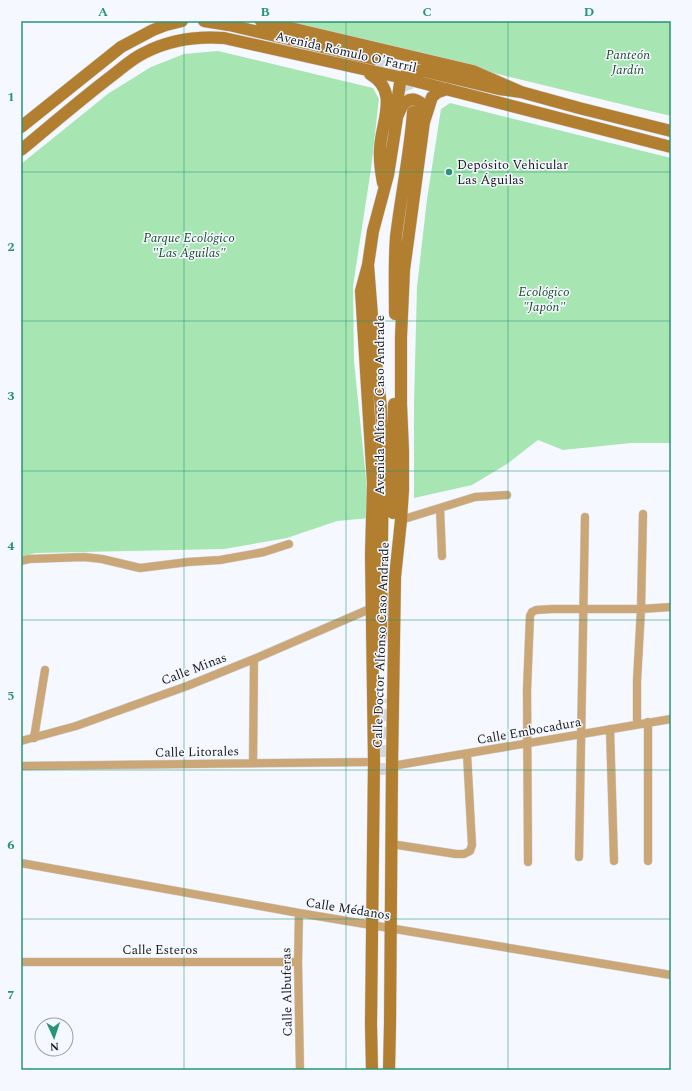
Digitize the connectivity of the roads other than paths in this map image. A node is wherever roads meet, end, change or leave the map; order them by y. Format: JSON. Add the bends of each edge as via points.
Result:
{"nodes":[{"id":1,"x":192,"y":21,"type":"edge"},
{"id":2,"x":204,"y":21,"type":"edge"},
{"id":3,"x":261,"y":21,"type":"edge"},
{"id":4,"x":180,"y":22,"type":"edge"},
{"id":5,"x":374,"y":59,"type":"tunnel mouth"},
{"id":6,"x":363,"y":70,"type":"junction"},
{"id":7,"x":403,"y":78,"type":"junction"},
{"id":8,"x":447,"y":89,"type":"junction"},
{"id":9,"x":521,"y":92,"type":"junction"},
{"id":10,"x":579,"y":108,"type":"junction"},
{"id":11,"x":413,"y":112,"type":"tunnel mouth"},
{"id":12,"x":397,"y":118,"type":"junction"},
{"id":13,"x":424,"y":122,"type":"junction"},
{"id":14,"x":574,"y":123,"type":"junction"},
{"id":15,"x":21,"y":127,"type":"edge"},
{"id":16,"x":671,"y":131,"type":"edge"},
{"id":17,"x":671,"y":147,"type":"edge"},
{"id":18,"x":21,"y":150,"type":"edge"},
{"id":19,"x":384,"y":187,"type":"junction"},
{"id":20,"x":368,"y":265,"type":"junction"},
{"id":21,"x":401,"y":337,"type":"junction"},
{"id":22,"x":394,"y":350,"type":"junction"},
{"id":23,"x":394,"y":369,"type":"junction"},
{"id":24,"x":401,"y":381,"type":"junction"},
{"id":25,"x":507,"y":495,"type":"dead end"},
{"id":26,"x":440,"y":508,"type":"junction"},
{"id":27,"x":642,"y":514,"type":"dead end"},
{"id":28,"x":585,"y":517,"type":"dead end"},
{"id":29,"x":401,"y":520,"type":"junction"},
{"id":30,"x":288,"y":544,"type":"dead end"},
{"id":31,"x":442,"y":556,"type":"dead end"},
{"id":32,"x":21,"y":561,"type":"edge"},
{"id":33,"x":671,"y":607,"type":"edge"},
{"id":34,"x":372,"y":608,"type":"junction"},
{"id":35,"x":583,"y":609,"type":"junction"},
{"id":36,"x":642,"y":609,"type":"junction"},
{"id":37,"x":254,"y":659,"type":"junction"},
{"id":38,"x":45,"y":670,"type":"dead end"},
{"id":39,"x":671,"y":718,"type":"edge"},
{"id":40,"x":648,"y":722,"type":"junction"},
{"id":41,"x":637,"y":724,"type":"junction"},
{"id":42,"x":610,"y":729,"type":"junction"},
{"id":43,"x":581,"y":734,"type":"junction"},
{"id":44,"x":34,"y":738,"type":"junction"},
{"id":45,"x":21,"y":741,"type":"edge"},
{"id":46,"x":528,"y":743,"type":"junction"},
{"id":47,"x":467,"y":754,"type":"junction"},
{"id":48,"x":374,"y":762,"type":"junction"},
{"id":49,"x":253,"y":763,"type":"junction"},
{"id":50,"x":21,"y":766,"type":"edge"},
{"id":51,"x":392,"y":766,"type":"junction"},
{"id":52,"x":391,"y":844,"type":"junction"},
{"id":53,"x":579,"y":857,"type":"dead end"},
{"id":54,"x":614,"y":861,"type":"dead end"},
{"id":55,"x":648,"y":861,"type":"dead end"},
{"id":56,"x":528,"y":862,"type":"dead end"},
{"id":57,"x":21,"y":863,"type":"edge"},
{"id":58,"x":299,"y":913,"type":"junction"},
{"id":59,"x":373,"y":926,"type":"junction"},
{"id":60,"x":390,"y":928,"type":"junction"},
{"id":61,"x":21,"y":962,"type":"edge"},
{"id":62,"x":298,"y":962,"type":"junction"},
{"id":63,"x":671,"y":975,"type":"edge"},
{"id":64,"x":300,"y":1070,"type":"edge"},
{"id":65,"x":372,"y":1070,"type":"edge"},
{"id":66,"x":389,"y":1070,"type":"edge"}],
"edges":[{"from":1,"to":4,"type":"main road"},
{"from":2,"to":5,"type":"main road"},
{"from":3,"to":9,"type":"main road","name":"Avenida Rómulo O'Farril","via":[[473,72]]},
{"from":4,"to":15,"type":"main road","via":[[153,30],[121,47]]},
{"from":6,"to":7,"type":"main road","name":"Avenida Rómulo O'Farril"},
{"from":6,"to":18,"type":"main road","name":"Avenida Rómulo O'Farril","via":[[224,38],[176,41],[142,53]]},
{"from":6,"to":19,"type":"main road","via":[[376,77],[386,90],[387,100],[380,149]]},
{"from":7,"to":8,"type":"main road","name":"Avenida Rómulo O'Farril"},
{"from":7,"to":9,"type":"main road","via":[[407,73],[424,71],[499,90]]},
{"from":7,"to":12,"type":"main road","name":"Avenida Alfonso Caso Andrade","via":[[399,89]]},
{"from":8,"to":13,"type":"main road","name":"Calle Doctor Alfonso Caso Andrade","via":[[432,97]]},
{"from":8,"to":14,"type":"main road","name":"Avenida Rómulo O'Farril"},
{"from":9,"to":10,"type":"main road","name":"Avenida Rómulo O'Farril"},
{"from":10,"to":14,"type":"main road"},
{"from":10,"to":16,"type":"main road","name":"Avenida Rómulo O'Farril"},
{"from":11,"to":22,"type":"main road","name":"Avenida Alfonso Caso Andrade","via":[[394,259]]},
{"from":12,"to":13,"type":"main road","via":[[402,106],[414,100],[421,103]]},
{"from":12,"to":19,"type":"main road","name":"Avenida Alfonso Caso Andrade"},
{"from":13,"to":21,"type":"main road","name":"Calle Doctor Alfonso Caso Andrade","via":[[405,262]]},
{"from":14,"to":17,"type":"main road","name":"Avenida Rómulo O'Farril"},
{"from":19,"to":20,"type":"main road","name":"Avenida Alfonso Caso Andrade"},
{"from":20,"to":23,"type":"main road","name":"Avenida Alfonso Caso Andrade","via":[[383,450],[383,699],[394,493]]},
{"from":20,"to":34,"type":"main road","name":"Calle Doctor Alfonso Caso Andrade","via":[[361,291],[373,483]]},
{"from":21,"to":22,"type":"main road"},
{"from":21,"to":24,"type":"main road","name":"Calle Doctor Alfonso Caso Andrade"},
{"from":22,"to":23,"type":"main road","name":"Avenida Alfonso Caso Andrade"},
{"from":23,"to":24,"type":"main road"},
{"from":24,"to":29,"type":"main road","name":"Calle Doctor Alfonso Caso Andrade","via":[[404,451]]},
{"from":25,"to":26,"type":"street","via":[[476,497]]},
{"from":26,"to":29,"type":"street"},
{"from":26,"to":31,"type":"street"},
{"from":27,"to":36,"type":"street"},
{"from":28,"to":35,"type":"street"},
{"from":29,"to":51,"type":"main road","name":"Calle Doctor Alfonso Caso Andrade","via":[[395,577]]},
{"from":30,"to":32,"type":"street","via":[[264,552],[220,560],[140,568],[84,557]]},
{"from":33,"to":36,"type":"street"},
{"from":34,"to":37,"type":"street","name":"Calle Minas"},
{"from":34,"to":48,"type":"main road","name":"Calle Doctor Alfonso Caso Andrade"},
{"from":35,"to":36,"type":"street"},
{"from":35,"to":43,"type":"street"},
{"from":35,"to":46,"type":"street","via":[[536,610],[530,616]]},
{"from":36,"to":41,"type":"street"},
{"from":37,"to":44,"type":"street","name":"Calle Minas","via":[[76,726]]},
{"from":37,"to":49,"type":"street"},
{"from":38,"to":44,"type":"street"},
{"from":39,"to":40,"type":"street","name":"Calle Embocadura"},
{"from":40,"to":41,"type":"street","name":"Calle Embocadura"},
{"from":40,"to":55,"type":"street"},
{"from":41,"to":42,"type":"street","name":"Calle Embocadura"},
{"from":42,"to":43,"type":"street","name":"Calle Embocadura"},
{"from":42,"to":54,"type":"street"},
{"from":43,"to":46,"type":"street","name":"Calle Embocadura"},
{"from":43,"to":53,"type":"street"},
{"from":44,"to":45,"type":"street","name":"Calle Minas"},
{"from":46,"to":47,"type":"street","name":"Calle Embocadura"},
{"from":46,"to":56,"type":"street"},
{"from":47,"to":51,"type":"street","name":"Calle Embocadura"},
{"from":47,"to":52,"type":"street","via":[[472,845],[470,851],[456,854]]},
{"from":48,"to":49,"type":"street","name":"Calle Litorales"},
{"from":48,"to":59,"type":"main road","name":"Calle Doctor Alfonso Caso Andrade"},
{"from":49,"to":50,"type":"street","name":"Calle Litorales"},
{"from":51,"to":52,"type":"main road","name":"Calle Doctor Alfonso Caso Andrade"},
{"from":52,"to":60,"type":"main road","name":"Calle Doctor Alfonso Caso Andrade"},
{"from":57,"to":58,"type":"street","name":"Calle Médanos"},
{"from":58,"to":59,"type":"street","name":"Calle Médanos"},
{"from":58,"to":62,"type":"street","name":"Calle Albuferas"},
{"from":59,"to":60,"type":"street","name":"Calle Médanos"},
{"from":59,"to":65,"type":"main road","name":"Calle Doctor Alfonso Caso Andrade"},
{"from":60,"to":63,"type":"street","name":"Calle Médanos"},
{"from":60,"to":66,"type":"main road","name":"Calle Doctor Alfonso Caso Andrade"},
{"from":61,"to":62,"type":"street","name":"Calle Esteros"},
{"from":62,"to":64,"type":"street","name":"Calle Albuferas"}]}
